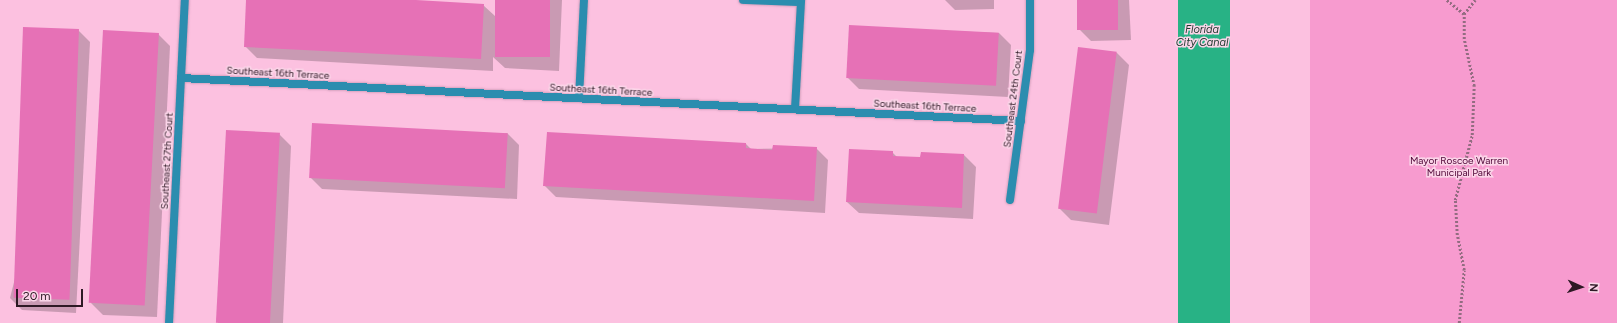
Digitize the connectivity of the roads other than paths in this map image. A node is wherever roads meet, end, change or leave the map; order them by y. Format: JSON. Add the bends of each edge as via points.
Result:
{"nodes":[{"id":1,"x":185,"y":0,"type":"edge"},
{"id":2,"x":584,"y":0,"type":"edge"},
{"id":3,"x":743,"y":0,"type":"edge"},
{"id":4,"x":1030,"y":0,"type":"edge"},
{"id":5,"x":801,"y":1,"type":"edge"},
{"id":6,"x":181,"y":78,"type":"junction"},
{"id":7,"x":579,"y":98,"type":"junction"},
{"id":8,"x":795,"y":109,"type":"junction"},
{"id":9,"x":1021,"y":121,"type":"junction"},
{"id":10,"x":1010,"y":200,"type":"dead end"},
{"id":11,"x":169,"y":323,"type":"edge"}],
"edges":[{"from":1,"to":6,"type":"street","name":"Southeast 27th Court"},
{"from":2,"to":7,"type":"street"},
{"from":3,"to":5,"type":"street"},
{"from":4,"to":9,"type":"street","name":"Southeast 24th Court","via":[[1030,50]]},
{"from":5,"to":8,"type":"street"},
{"from":6,"to":7,"type":"street","name":"Southeast 16th Terrace"},
{"from":6,"to":11,"type":"street","name":"Southeast 27th Court"},
{"from":7,"to":8,"type":"street","name":"Southeast 16th Terrace"},
{"from":8,"to":9,"type":"street","name":"Southeast 16th Terrace"},
{"from":9,"to":10,"type":"street","name":"Southeast 24th Court"}]}
